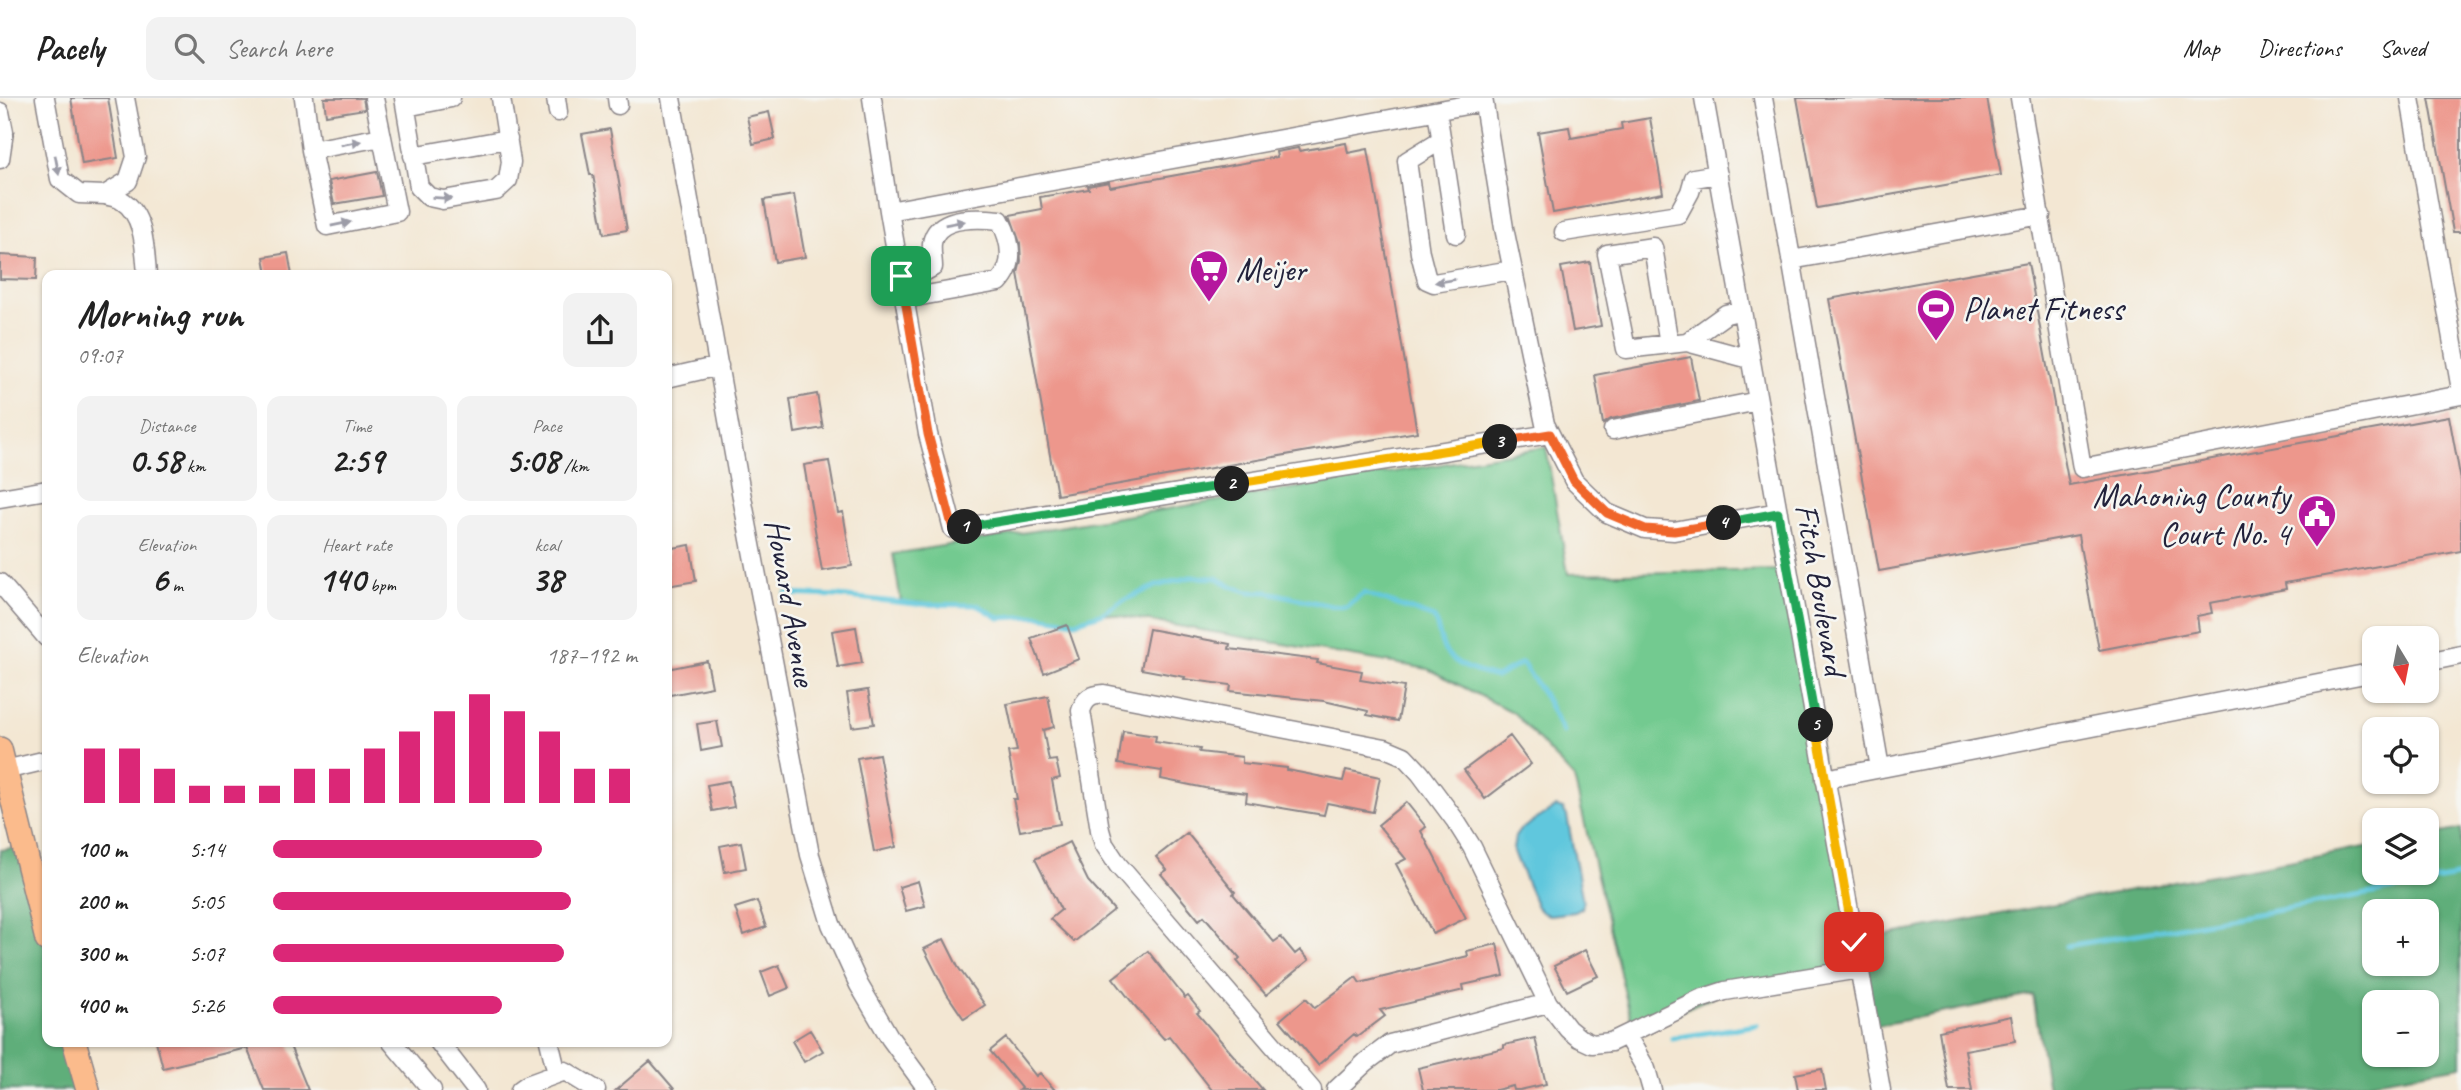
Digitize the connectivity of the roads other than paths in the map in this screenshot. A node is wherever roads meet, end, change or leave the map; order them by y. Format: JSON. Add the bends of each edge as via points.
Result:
{"nodes":[{"id":1,"x":45,"y":98,"type":"edge"},
{"id":2,"x":125,"y":98,"type":"edge"},
{"id":3,"x":304,"y":98,"type":"edge"},
{"id":4,"x":374,"y":98,"type":"edge"},
{"id":5,"x":451,"y":98,"type":"edge"},
{"id":6,"x":501,"y":98,"type":"edge"},
{"id":7,"x":670,"y":98,"type":"edge"},
{"id":8,"x":872,"y":98,"type":"edge"},
{"id":9,"x":1704,"y":98,"type":"edge"},
{"id":10,"x":1763,"y":98,"type":"edge"},
{"id":11,"x":2020,"y":98,"type":"edge"},
{"id":12,"x":2410,"y":98,"type":"edge"},
{"id":13,"x":1483,"y":100,"type":"edge"},
{"id":14,"x":405,"y":102,"type":"edge"},
{"id":15,"x":1437,"y":111,"type":"junction"},
{"id":16,"x":0,"y":112,"type":"edge"},
{"id":17,"x":382,"y":137,"type":"junction"},
{"id":18,"x":508,"y":139,"type":"junction"},
{"id":19,"x":1441,"y":140,"type":"junction"},
{"id":20,"x":311,"y":149,"type":"junction"},
{"id":21,"x":413,"y":156,"type":"junction"},
{"id":22,"x":0,"y":159,"type":"edge"},
{"id":23,"x":1718,"y":174,"type":"junction"},
{"id":24,"x":104,"y":195,"type":"junction"},
{"id":25,"x":889,"y":211,"type":"junction"},
{"id":26,"x":2040,"y":215,"type":"junction"},
{"id":27,"x":1564,"y":232,"type":"dead end"},
{"id":28,"x":1456,"y":234,"type":"dead end"},
{"id":29,"x":1791,"y":260,"type":"junction"},
{"id":30,"x":146,"y":270,"type":"edge"},
{"id":31,"x":1513,"y":270,"type":"junction"},
{"id":32,"x":901,"y":276,"type":"junction"},
{"id":33,"x":904,"y":299,"type":"junction"},
{"id":34,"x":1742,"y":310,"type":"junction"},
{"id":35,"x":1679,"y":343,"type":"junction"},
{"id":36,"x":1751,"y":359,"type":"junction"},
{"id":37,"x":719,"y":366,"type":"junction"},
{"id":38,"x":672,"y":377,"type":"edge"},
{"id":39,"x":2461,"y":392,"type":"edge"},
{"id":40,"x":1758,"y":401,"type":"junction"},
{"id":41,"x":1613,"y":430,"type":"dead end"},
{"id":42,"x":1550,"y":434,"type":"junction"},
{"id":43,"x":42,"y":490,"type":"edge"},
{"id":44,"x":0,"y":498,"type":"edge"},
{"id":45,"x":1778,"y":513,"type":"junction"},
{"id":46,"x":0,"y":583,"type":"edge"},
{"id":47,"x":42,"y":632,"type":"edge"},
{"id":48,"x":2461,"y":655,"type":"edge"},
{"id":49,"x":2440,"y":659,"type":"edge"},
{"id":50,"x":2362,"y":675,"type":"edge"},
{"id":51,"x":42,"y":762,"type":"edge"},
{"id":52,"x":1880,"y":768,"type":"junction"},
{"id":53,"x":4,"y":775,"type":"edge"},
{"id":54,"x":1825,"y":779,"type":"junction"},
{"id":55,"x":42,"y":921,"type":"edge"},
{"id":56,"x":1859,"y":969,"type":"junction"},
{"id":57,"x":1548,"y":1003,"type":"junction"},
{"id":58,"x":1627,"y":1036,"type":"junction"},
{"id":59,"x":77,"y":1047,"type":"edge"},
{"id":60,"x":396,"y":1047,"type":"edge"},
{"id":61,"x":443,"y":1047,"type":"edge"},
{"id":62,"x":550,"y":1047,"type":"edge"},
{"id":63,"x":557,"y":1074,"type":"junction"},
{"id":64,"x":589,"y":1088,"type":"edge"},
{"id":65,"x":88,"y":1090,"type":"edge"},
{"id":66,"x":432,"y":1090,"type":"edge"},
{"id":67,"x":476,"y":1090,"type":"edge"},
{"id":68,"x":520,"y":1090,"type":"edge"},
{"id":69,"x":928,"y":1090,"type":"edge"},
{"id":70,"x":1312,"y":1090,"type":"edge"},
{"id":71,"x":1336,"y":1090,"type":"edge"},
{"id":72,"x":1652,"y":1090,"type":"edge"},
{"id":73,"x":1881,"y":1090,"type":"edge"}],
"edges":[{"from":1,"to":24,"type":"street","one_way":true,"via":[[60,179],[79,194]]},
{"from":2,"to":24,"type":"street","via":[[136,158],[128,181]]},
{"from":3,"to":20,"type":"street"},
{"from":4,"to":17,"type":"street"},
{"from":5,"to":14,"type":"street"},
{"from":6,"to":18,"type":"street"},
{"from":7,"to":37,"type":"street","name":"Howard Avenue"},
{"from":8,"to":25,"type":"street"},
{"from":9,"to":23,"type":"street","name":"Fitch Boulevard"},
{"from":10,"to":29,"type":"street"},
{"from":11,"to":26,"type":"street"},
{"from":12,"to":39,"type":"street"},
{"from":13,"to":15,"type":"street"},
{"from":13,"to":31,"type":"street"},
{"from":14,"to":21,"type":"street"},
{"from":15,"to":19,"type":"street"},
{"from":15,"to":25,"type":"street"},
{"from":16,"to":22,"type":"street","via":[[4,132]]},
{"from":20,"to":17,"type":"street","one_way":true},
{"from":20,"to":17,"type":"street","one_way":true,"via":[[327,226],[397,212]]},
{"from":18,"to":21,"type":"street"},
{"from":21,"to":18,"type":"street","one_way":true,"via":[[419,187],[429,197],[443,200],[496,191],[508,180]]},
{"from":19,"to":28,"type":"street"},
{"from":31,"to":19,"type":"street","one_way":true,"via":[[1434,283],[1427,280],[1407,160]]},
{"from":23,"to":27,"type":"street","via":[[1694,178],[1678,214]]},
{"from":23,"to":34,"type":"street","name":"Fitch Boulevard"},
{"from":24,"to":30,"type":"street","via":[[121,200],[133,211],[143,237]]},
{"from":25,"to":32,"type":"street"},
{"from":26,"to":29,"type":"street"},
{"from":26,"to":39,"type":"street","via":[[2082,468]]},
{"from":29,"to":52,"type":"street"},
{"from":31,"to":42,"type":"street"},
{"from":32,"to":33,"type":"street"},
{"from":32,"to":33,"type":"street","one_way":true,"via":[[933,267],[932,242],[945,223],[1000,220],[1011,261],[1009,272],[999,282]]},
{"from":33,"to":42,"type":"street","via":[[928,434],[953,529]]},
{"from":34,"to":35,"type":"street","via":[[1726,314]]},
{"from":34,"to":36,"type":"street","name":"Fitch Boulevard"},
{"from":35,"to":35,"type":"street","via":[[1626,349],[1607,254],[1653,247]]},
{"from":35,"to":36,"type":"street"},
{"from":36,"to":40,"type":"street","name":"Fitch Boulevard"},
{"from":37,"to":38,"type":"street"},
{"from":37,"to":69,"type":"street","name":"Howard Avenue","via":[[817,881],[859,985]]},
{"from":40,"to":41,"type":"street"},
{"from":40,"to":45,"type":"street","name":"Fitch Boulevard"},
{"from":42,"to":45,"type":"street","via":[[1574,481],[1607,513],[1645,529],[1674,531]]},
{"from":43,"to":44,"type":"street"},
{"from":45,"to":54,"type":"street","name":"Fitch Boulevard"},
{"from":46,"to":47,"type":"street"},
{"from":48,"to":49,"type":"street"},
{"from":50,"to":52,"type":"street"},
{"from":51,"to":53,"type":"street"},
{"from":52,"to":54,"type":"street"},
{"from":53,"to":55,"type":"main road"},
{"from":54,"to":56,"type":"street","name":"Fitch Boulevard"},
{"from":56,"to":58,"type":"street","via":[[1725,991]]},
{"from":56,"to":73,"type":"street","name":"Fitch Boulevard"},
{"from":57,"to":58,"type":"street","via":[[1568,1029],[1592,1044]]},
{"from":57,"to":70,"type":"street","via":[[1472,847],[1404,756],[1385,748],[1092,695],[1081,711],[1104,844]]},
{"from":57,"to":71,"type":"street","via":[[1390,1044]]},
{"from":58,"to":72,"type":"street"},
{"from":59,"to":65,"type":"main road"},
{"from":60,"to":66,"type":"street"},
{"from":61,"to":67,"type":"street"},
{"from":62,"to":63,"type":"street"},
{"from":63,"to":64,"type":"street","via":[[565,1071]]},
{"from":63,"to":68,"type":"street"}]}
